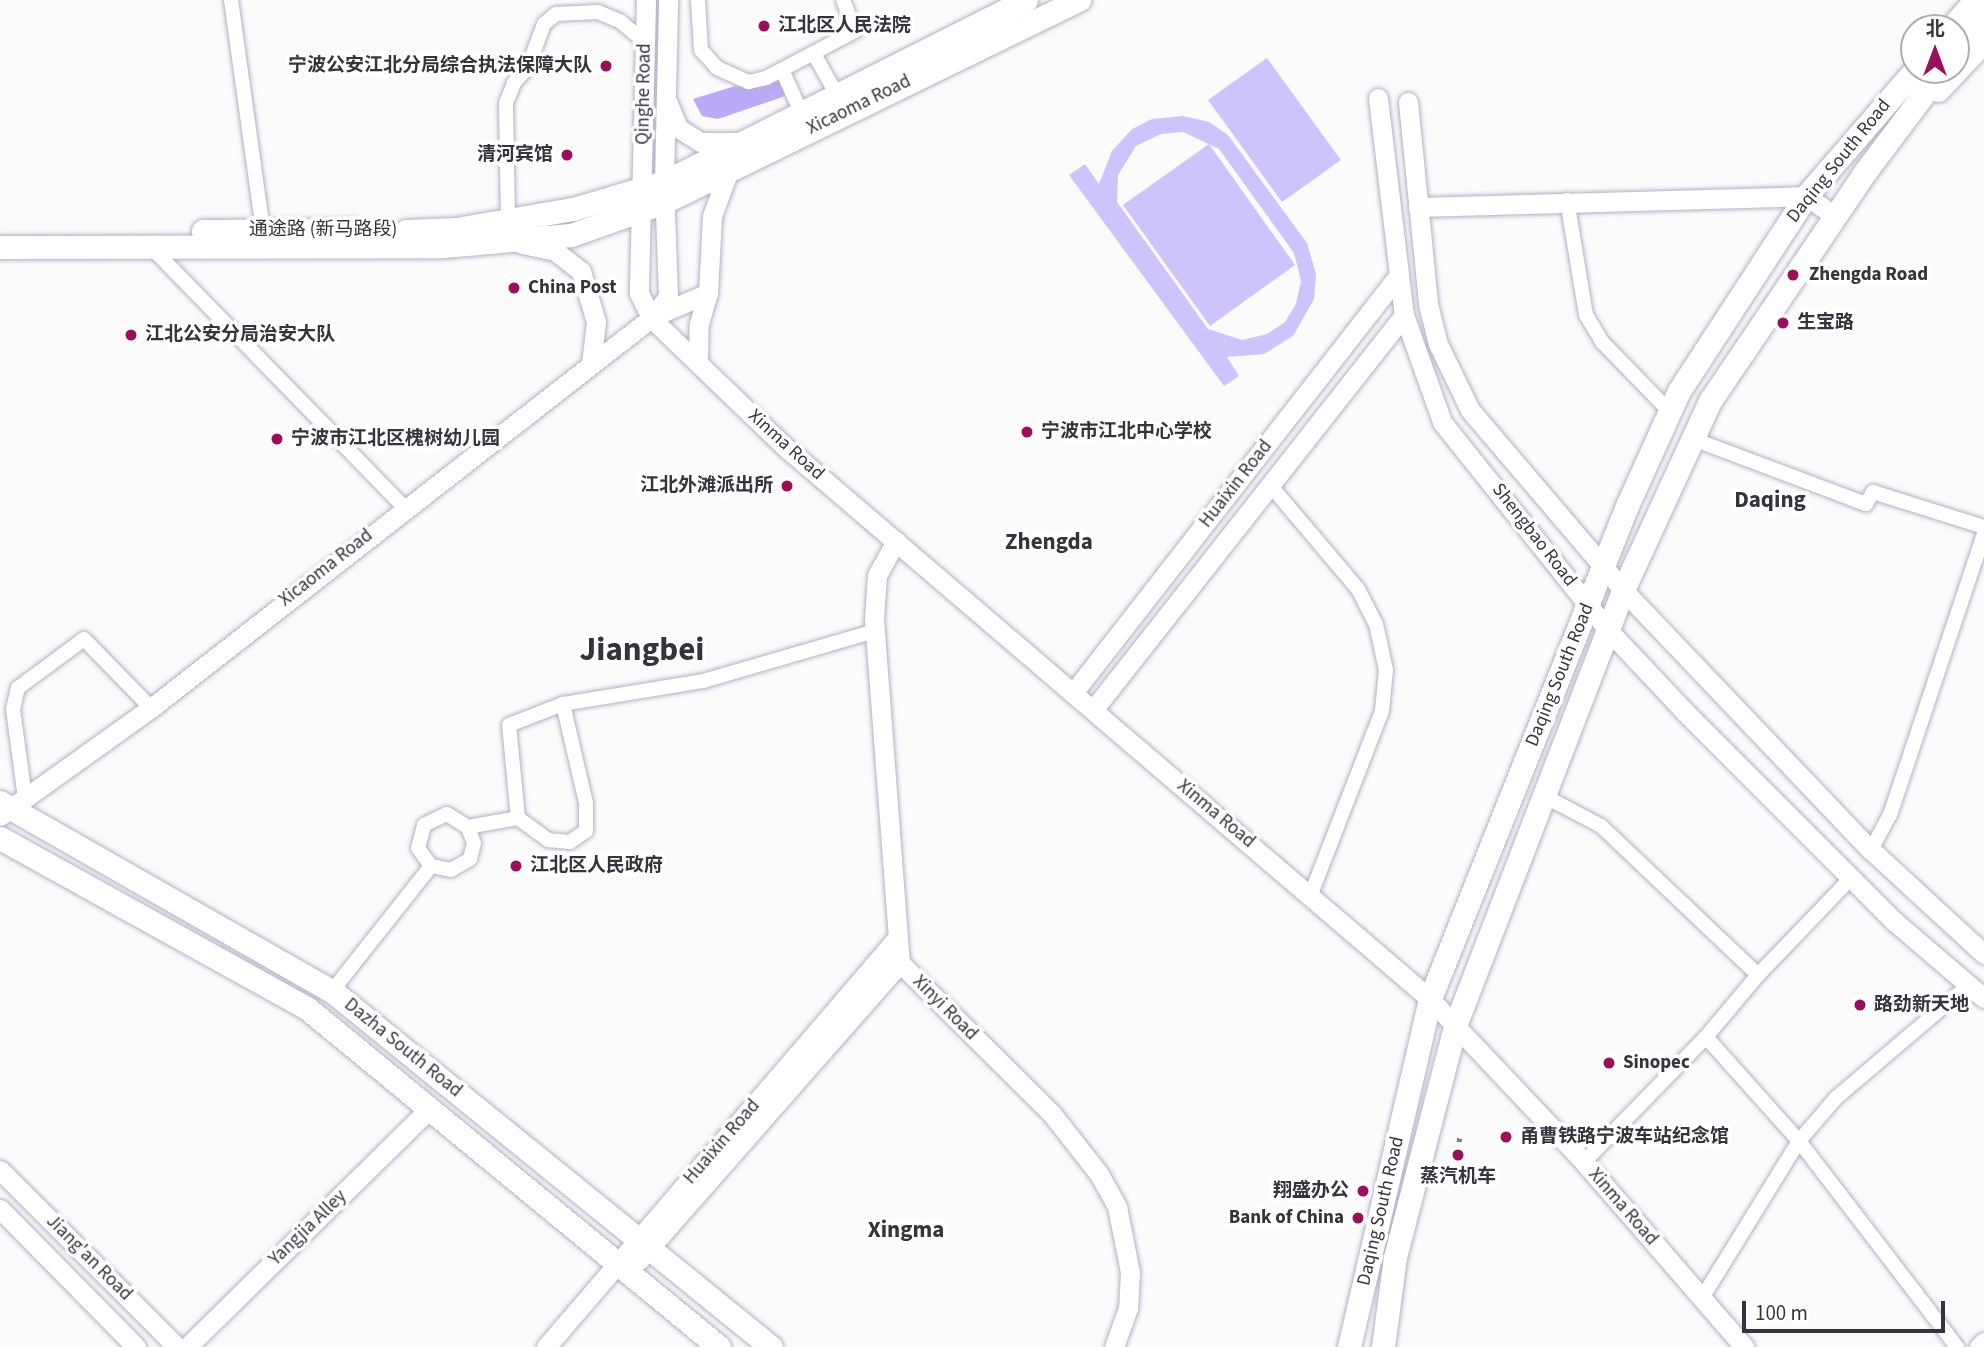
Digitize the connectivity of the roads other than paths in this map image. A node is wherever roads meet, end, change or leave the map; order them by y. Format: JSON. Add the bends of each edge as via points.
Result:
{"nodes":[{"id":1,"x":231,"y":0,"type":"edge"},
{"id":2,"x":646,"y":0,"type":"edge"},
{"id":3,"x":668,"y":0,"type":"edge"},
{"id":4,"x":698,"y":0,"type":"edge"},
{"id":5,"x":843,"y":0,"type":"edge"},
{"id":6,"x":1026,"y":0,"type":"edge"},
{"id":7,"x":1079,"y":0,"type":"edge"},
{"id":8,"x":1975,"y":0,"type":"edge"},
{"id":9,"x":1984,"y":13,"type":"edge"},
{"id":10,"x":1963,"y":14,"type":"edge"},
{"id":11,"x":1970,"y":32,"type":"edge"},
{"id":12,"x":1984,"y":41,"type":"edge"},
{"id":13,"x":645,"y":42,"type":"junction"},
{"id":14,"x":814,"y":54,"type":"junction"},
{"id":15,"x":782,"y":70,"type":"junction"},
{"id":16,"x":1903,"y":84,"type":"edge"},
{"id":17,"x":1932,"y":84,"type":"edge"},
{"id":18,"x":836,"y":93,"type":"junction"},
{"id":19,"x":665,"y":96,"type":"junction"},
{"id":20,"x":1378,"y":98,"type":"dead end"},
{"id":21,"x":1408,"y":102,"type":"dead end"},
{"id":22,"x":801,"y":112,"type":"junction"},
{"id":23,"x":1895,"y":135,"type":"junction"},
{"id":24,"x":744,"y":142,"type":"junction"},
{"id":25,"x":729,"y":170,"type":"junction"},
{"id":26,"x":656,"y":191,"type":"junction"},
{"id":27,"x":1806,"y":196,"type":"junction"},
{"id":28,"x":1567,"y":200,"type":"junction"},
{"id":29,"x":1418,"y":207,"type":"junction"},
{"id":30,"x":640,"y":211,"type":"junction"},
{"id":31,"x":1835,"y":216,"type":"junction"},
{"id":32,"x":263,"y":230,"type":"junction"},
{"id":33,"x":510,"y":231,"type":"junction"},
{"id":34,"x":0,"y":232,"type":"edge"},
{"id":35,"x":150,"y":246,"type":"junction"},
{"id":36,"x":0,"y":247,"type":"edge"},
{"id":37,"x":1398,"y":276,"type":"junction"},
{"id":38,"x":708,"y":293,"type":"junction"},
{"id":39,"x":1404,"y":315,"type":"junction"},
{"id":40,"x":651,"y":318,"type":"junction"},
{"id":41,"x":698,"y":363,"type":"junction"},
{"id":42,"x":591,"y":364,"type":"junction"},
{"id":43,"x":1670,"y":412,"type":"junction"},
{"id":44,"x":1693,"y":439,"type":"junction"},
{"id":45,"x":1270,"y":485,"type":"junction"},
{"id":46,"x":404,"y":507,"type":"junction"},
{"id":47,"x":1984,"y":527,"type":"edge"},
{"id":48,"x":1984,"y":534,"type":"edge"},
{"id":49,"x":896,"y":541,"type":"junction"},
{"id":50,"x":1603,"y":562,"type":"junction"},
{"id":51,"x":1623,"y":590,"type":"junction"},
{"id":52,"x":1588,"y":606,"type":"junction"},
{"id":53,"x":1608,"y":630,"type":"junction"},
{"id":54,"x":875,"y":631,"type":"junction"},
{"id":55,"x":1073,"y":693,"type":"junction"},
{"id":56,"x":563,"y":704,"type":"junction"},
{"id":57,"x":151,"y":708,"type":"junction"},
{"id":58,"x":1093,"y":710,"type":"junction"},
{"id":59,"x":1546,"y":797,"type":"junction"},
{"id":60,"x":8,"y":806,"type":"edge"},
{"id":61,"x":518,"y":818,"type":"junction"},
{"id":62,"x":468,"y":827,"type":"junction"},
{"id":63,"x":0,"y":838,"type":"edge"},
{"id":64,"x":1871,"y":850,"type":"junction"},
{"id":65,"x":430,"y":866,"type":"junction"},
{"id":66,"x":1851,"y":878,"type":"junction"},
{"id":67,"x":1311,"y":894,"type":"junction"},
{"id":68,"x":898,"y":937,"type":"junction"},
{"id":69,"x":1984,"y":954,"type":"edge"},
{"id":70,"x":900,"y":963,"type":"junction"},
{"id":71,"x":1758,"y":975,"type":"junction"},
{"id":72,"x":332,"y":991,"type":"junction"},
{"id":73,"x":1976,"y":991,"type":"edge"},
{"id":74,"x":1430,"y":999,"type":"junction"},
{"id":75,"x":1455,"y":1026,"type":"junction"},
{"id":76,"x":1706,"y":1037,"type":"junction"},
{"id":77,"x":429,"y":1109,"type":"junction"},
{"id":78,"x":1799,"y":1141,"type":"junction"},
{"id":79,"x":1584,"y":1162,"type":"junction"},
{"id":80,"x":0,"y":1170,"type":"edge"},
{"id":81,"x":2,"y":1214,"type":"edge"},
{"id":82,"x":645,"y":1242,"type":"junction"},
{"id":83,"x":622,"y":1268,"type":"junction"},
{"id":84,"x":1702,"y":1298,"type":"junction"},
{"id":85,"x":1984,"y":1342,"type":"edge"},
{"id":86,"x":1736,"y":1344,"type":"edge"},
{"id":87,"x":136,"y":1347,"type":"edge"},
{"id":88,"x":177,"y":1347,"type":"edge"},
{"id":89,"x":187,"y":1347,"type":"edge"},
{"id":90,"x":546,"y":1347,"type":"edge"},
{"id":91,"x":561,"y":1347,"type":"edge"},
{"id":92,"x":719,"y":1347,"type":"edge"},
{"id":93,"x":771,"y":1347,"type":"edge"},
{"id":94,"x":1114,"y":1347,"type":"edge"},
{"id":95,"x":1349,"y":1347,"type":"edge"},
{"id":96,"x":1383,"y":1347,"type":"edge"},
{"id":97,"x":1957,"y":1347,"type":"edge"},
{"id":98,"x":1979,"y":1347,"type":"edge"}],
"edges":[{"from":1,"to":32,"type":"street"},
{"from":2,"to":13,"type":"street","name":"Qinghe Road"},
{"from":3,"to":19,"type":"street","name":"Qinghe Road"},
{"from":4,"to":15,"type":"street","via":[[701,50],[717,68],[749,82]]},
{"from":5,"to":14,"type":"street","via":[[855,31]]},
{"from":6,"to":18,"type":"main road"},
{"from":7,"to":25,"type":"main road","name":"Xicaoma Road"},
{"from":8,"to":10,"type":"main road"},
{"from":9,"to":11,"type":"main road"},
{"from":12,"to":23,"type":"main road"},
{"from":13,"to":26,"type":"street","name":"Qinghe Road"},
{"from":13,"to":33,"type":"street","via":[[621,22],[598,12],[556,14],[544,24],[528,67],[514,83],[506,103]]},
{"from":14,"to":15,"type":"street"},
{"from":14,"to":18,"type":"street"},
{"from":15,"to":22,"type":"street"},
{"from":16,"to":27,"type":"main road","name":"Daqing South Road"},
{"from":17,"to":23,"type":"main road","name":"Daqing South Road"},
{"from":18,"to":22,"type":"main road"},
{"from":19,"to":24,"type":"street","via":[[678,128],[700,142]]},
{"from":19,"to":26,"type":"street","name":"Qinghe Road"},
{"from":20,"to":37,"type":"street","name":"Shengbao Road"},
{"from":21,"to":29,"type":"street","name":"Shengbao Road"},
{"from":22,"to":24,"type":"main road"},
{"from":23,"to":31,"type":"main road","name":"Daqing South Road"},
{"from":24,"to":26,"type":"main road"},
{"from":25,"to":26,"type":"main road","name":"Xicaoma Road"},
{"from":25,"to":38,"type":"street","via":[[712,216]]},
{"from":26,"to":30,"type":"main road","name":"Xicaoma Road"},
{"from":26,"to":33,"type":"main road","name":"通途路 (新马路段)","via":[[573,209]]},
{"from":26,"to":40,"type":"street","via":[[668,297]]},
{"from":27,"to":28,"type":"street"},
{"from":27,"to":31,"type":"street"},
{"from":27,"to":43,"type":"main road","name":"Daqing South Road"},
{"from":28,"to":29,"type":"street"},
{"from":28,"to":43,"type":"street","via":[[1586,315],[1603,343]]},
{"from":29,"to":50,"type":"street","name":"Shengbao Road","via":[[1428,304],[1438,344],[1470,410]]},
{"from":30,"to":33,"type":"main road","name":"通途路 (新马路段)","via":[[571,235]]},
{"from":30,"to":40,"type":"street","via":[[639,293]]},
{"from":31,"to":44,"type":"main road","name":"Daqing South Road","via":[[1710,401]]},
{"from":32,"to":33,"type":"main road","name":"通途路 (新马路段)"},
{"from":32,"to":34,"type":"main road","name":"通途路 (新马路段)"},
{"from":33,"to":35,"type":"main road","name":"通途路 (新马路段)"},
{"from":33,"to":42,"type":"street","via":[[555,251],[581,271],[596,322]]},
{"from":35,"to":36,"type":"main road","name":"通途路 (新马路段)"},
{"from":35,"to":46,"type":"street"},
{"from":37,"to":39,"type":"street","name":"Shengbao Road"},
{"from":37,"to":55,"type":"street","name":"Huaixin Road"},
{"from":38,"to":40,"type":"street"},
{"from":38,"to":41,"type":"street","via":[[699,324]]},
{"from":39,"to":45,"type":"street","name":"Huaixin Road"},
{"from":39,"to":52,"type":"street","name":"Shengbao Road","via":[[1442,422],[1520,513]]},
{"from":40,"to":41,"type":"street","name":"Xinma Road"},
{"from":40,"to":42,"type":"street","name":"Xicaoma Road"},
{"from":41,"to":49,"type":"street","name":"Xinma Road","via":[[784,446]]},
{"from":42,"to":46,"type":"street","name":"Xicaoma Road"},
{"from":43,"to":50,"type":"main road","name":"Daqing South Road"},
{"from":44,"to":47,"type":"street","via":[[1866,504],[1873,492]]},
{"from":44,"to":51,"type":"main road","name":"Daqing South Road"},
{"from":45,"to":58,"type":"street","name":"Huaixin Road"},
{"from":45,"to":67,"type":"street","via":[[1358,589],[1376,624],[1385,670],[1382,711]]},
{"from":46,"to":57,"type":"street","name":"Xicaoma Road"},
{"from":48,"to":64,"type":"street","via":[[1890,815]]},
{"from":49,"to":54,"type":"street","name":"Xinyi Road","via":[[877,575]]},
{"from":49,"to":55,"type":"street","name":"Xinma Road"},
{"from":50,"to":51,"type":"street","name":"Shengbao Road"},
{"from":50,"to":52,"type":"main road","name":"Daqing South Road"},
{"from":51,"to":53,"type":"main road","name":"Daqing South Road"},
{"from":51,"to":64,"type":"street","name":"Shengbao Road"},
{"from":52,"to":53,"type":"street","name":"Shengbao Road"},
{"from":52,"to":74,"type":"main road","name":"Daqing South Road"},
{"from":53,"to":59,"type":"main road","name":"Daqing South Road"},
{"from":53,"to":66,"type":"street","name":"Shengbao Road"},
{"from":54,"to":56,"type":"street","via":[[703,681]]},
{"from":54,"to":68,"type":"street","name":"Xinyi Road"},
{"from":55,"to":58,"type":"street","name":"Xinma Road"},
{"from":56,"to":61,"type":"street","via":[[509,725]]},
{"from":56,"to":61,"type":"street","via":[[586,803],[586,831],[570,842],[548,840]]},
{"from":57,"to":60,"type":"street","name":"Xicaoma Road"},
{"from":57,"to":60,"type":"street","via":[[84,639],[18,688]]},
{"from":58,"to":67,"type":"street","name":"Xinma Road"},
{"from":59,"to":71,"type":"street","via":[[1601,826]]},
{"from":59,"to":75,"type":"main road","name":"Daqing South Road"},
{"from":60,"to":72,"type":"main road","name":"Dazha South Road"},
{"from":61,"to":62,"type":"street"},
{"from":62,"to":65,"type":"street","via":[[474,843],[470,859],[451,870]]},
{"from":62,"to":65,"type":"street","via":[[447,814],[424,825],[418,848]]},
{"from":63,"to":77,"type":"main road","name":"Dazha South Road","via":[[308,1009]]},
{"from":64,"to":69,"type":"street","name":"Shengbao Road"},
{"from":65,"to":72,"type":"street"},
{"from":66,"to":71,"type":"street"},
{"from":66,"to":73,"type":"street","name":"Shengbao Road"},
{"from":67,"to":74,"type":"street","name":"Xinma Road"},
{"from":68,"to":70,"type":"street","name":"Xinyi Road"},
{"from":68,"to":82,"type":"street","name":"Huaixin Road"},
{"from":70,"to":82,"type":"street","name":"Huaixin Road"},
{"from":70,"to":94,"type":"street","name":"Xinyi Road","via":[[1052,1114],[1099,1174],[1117,1207],[1130,1272],[1128,1308]]},
{"from":71,"to":76,"type":"street"},
{"from":72,"to":82,"type":"main road","name":"Dazha South Road"},
{"from":73,"to":78,"type":"street","via":[[1836,1098]]},
{"from":74,"to":75,"type":"street","name":"Xinma Road"},
{"from":74,"to":95,"type":"main road","name":"Daqing South Road"},
{"from":75,"to":79,"type":"street","name":"Xinma Road"},
{"from":75,"to":96,"type":"main road","name":"Daqing South Road","via":[[1395,1257]]},
{"from":76,"to":78,"type":"street"},
{"from":76,"to":79,"type":"street"},
{"from":77,"to":83,"type":"main road","name":"Dazha South Road"},
{"from":77,"to":89,"type":"street","name":"Yangjia Alley"},
{"from":78,"to":84,"type":"street"},
{"from":78,"to":97,"type":"street"},
{"from":79,"to":84,"type":"street","name":"Xinma Road"},
{"from":80,"to":88,"type":"street","name":"Jiang'an Road"},
{"from":81,"to":87,"type":"street","name":"Jiang'an Road"},
{"from":82,"to":83,"type":"street","name":"Huaixin Road"},
{"from":82,"to":93,"type":"main road","name":"Dazha South Road"},
{"from":83,"to":90,"type":"street","name":"Huaixin Road"},
{"from":83,"to":91,"type":"street","name":"Huaixin Road"},
{"from":83,"to":92,"type":"main road","name":"Dazha South Road"},
{"from":84,"to":86,"type":"street","name":"Xinma Road"},
{"from":85,"to":98,"type":"street"}]}
